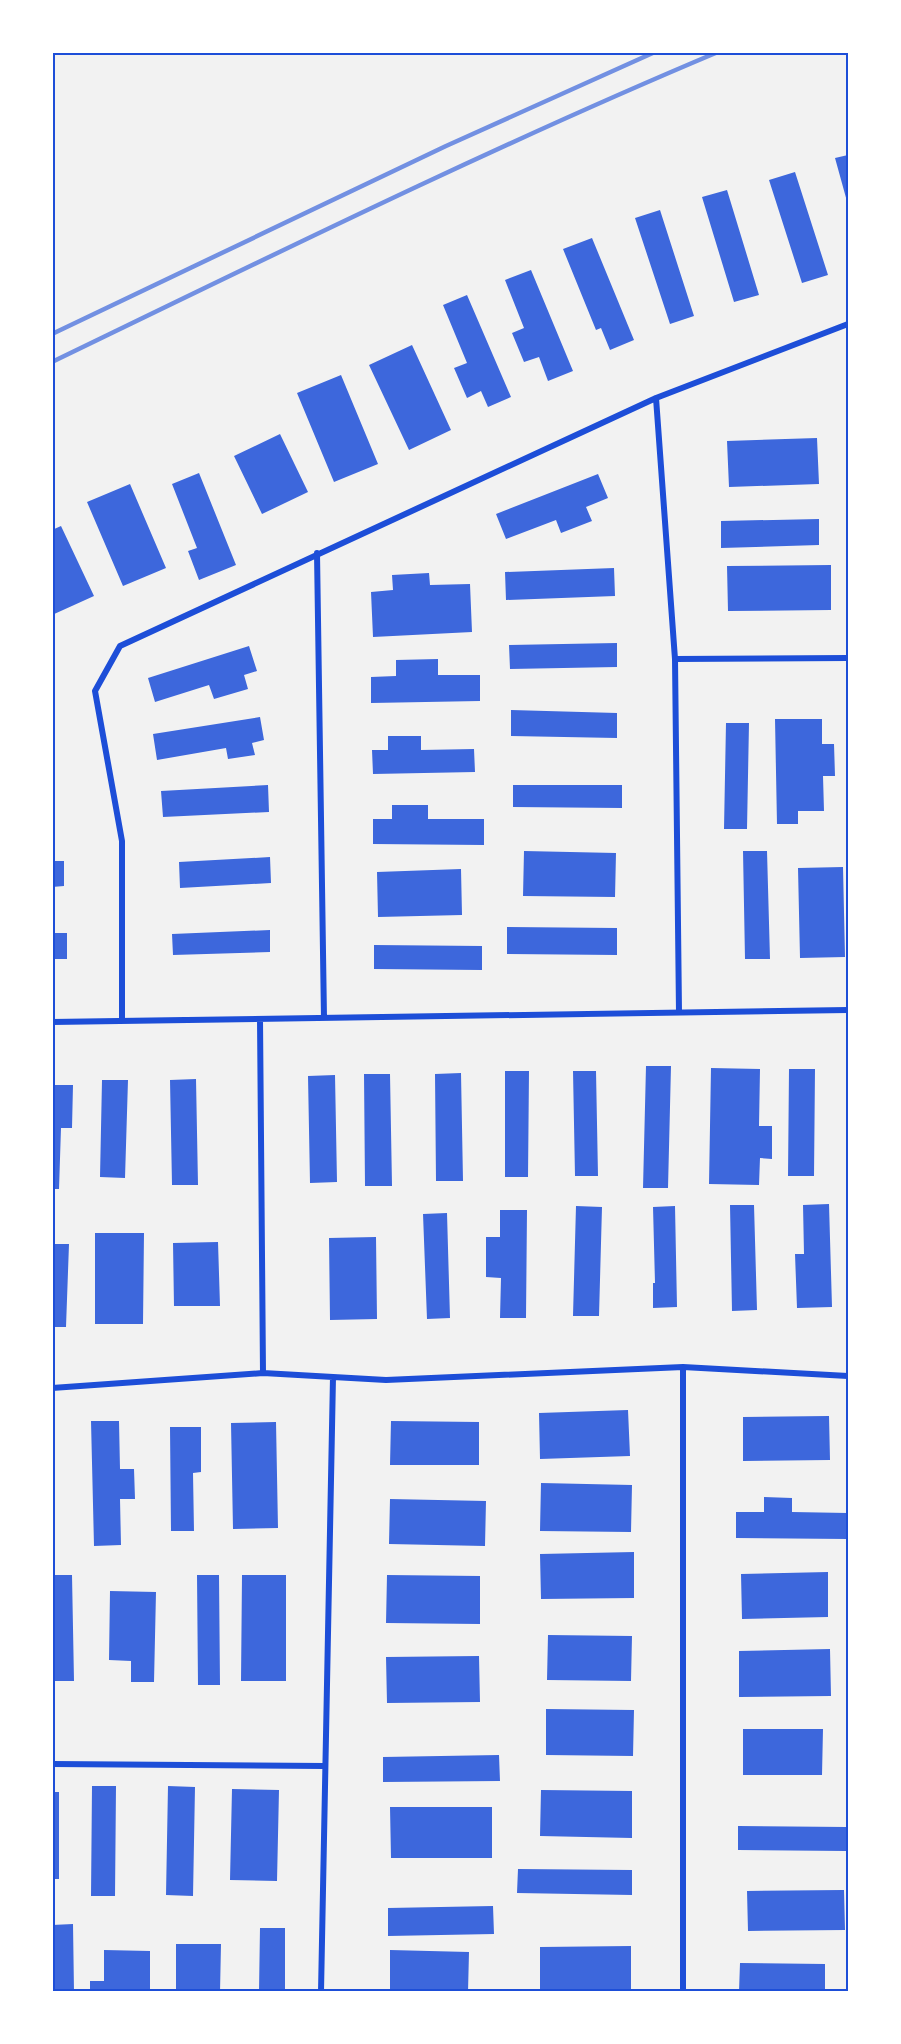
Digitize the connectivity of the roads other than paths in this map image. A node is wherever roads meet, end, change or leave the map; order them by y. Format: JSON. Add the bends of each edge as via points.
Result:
{"nodes":[{"id":1,"x":849,"y":324,"type":"edge"},
{"id":2,"x":656,"y":398,"type":"junction"},
{"id":3,"x":317,"y":553,"type":"junction"},
{"id":4,"x":849,"y":658,"type":"edge"},
{"id":5,"x":675,"y":660,"type":"junction"},
{"id":6,"x":849,"y":1010,"type":"edge"},
{"id":7,"x":679,"y":1012,"type":"junction"},
{"id":8,"x":324,"y":1018,"type":"junction"},
{"id":9,"x":260,"y":1019,"type":"junction"},
{"id":10,"x":122,"y":1021,"type":"junction"},
{"id":11,"x":52,"y":1022,"type":"edge"},
{"id":12,"x":683,"y":1367,"type":"junction"},
{"id":13,"x":263,"y":1373,"type":"junction"},
{"id":14,"x":849,"y":1376,"type":"edge"},
{"id":15,"x":333,"y":1377,"type":"junction"},
{"id":16,"x":52,"y":1388,"type":"edge"},
{"id":17,"x":52,"y":1764,"type":"edge"},
{"id":18,"x":324,"y":1766,"type":"junction"},
{"id":19,"x":321,"y":1992,"type":"edge"},
{"id":20,"x":683,"y":1992,"type":"edge"}],
"edges":[{"from":1,"to":2,"type":"street"},
{"from":2,"to":3,"type":"street"},
{"from":2,"to":5,"type":"street"},
{"from":3,"to":8,"type":"street"},
{"from":3,"to":10,"type":"street","via":[[120,646],[95,691],[122,841]]},
{"from":4,"to":5,"type":"street"},
{"from":5,"to":7,"type":"street"},
{"from":6,"to":7,"type":"street"},
{"from":7,"to":8,"type":"street"},
{"from":8,"to":9,"type":"street"},
{"from":9,"to":10,"type":"street"},
{"from":9,"to":13,"type":"street"},
{"from":10,"to":11,"type":"street"},
{"from":12,"to":14,"type":"street"},
{"from":12,"to":15,"type":"street","via":[[386,1380]]},
{"from":12,"to":20,"type":"street"},
{"from":13,"to":15,"type":"street"},
{"from":13,"to":16,"type":"street"},
{"from":15,"to":18,"type":"street"},
{"from":17,"to":18,"type":"street"},
{"from":18,"to":19,"type":"street"}]}
